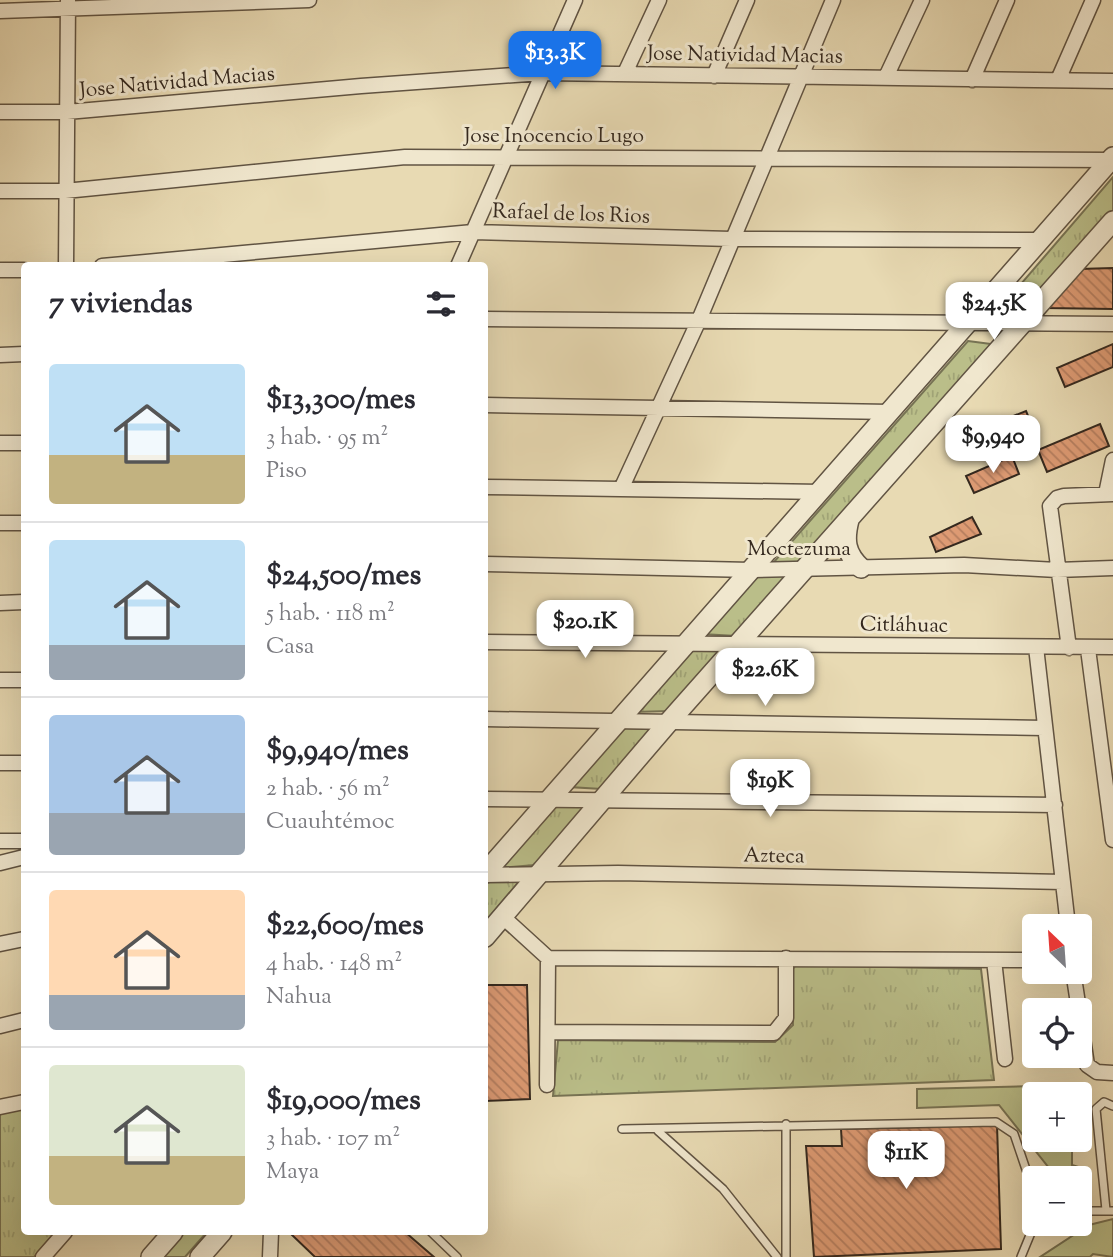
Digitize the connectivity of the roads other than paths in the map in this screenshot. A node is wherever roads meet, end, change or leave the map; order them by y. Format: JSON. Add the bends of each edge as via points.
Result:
{"nodes":[{"id":1,"x":309,"y":0,"type":"edge"},
{"id":2,"x":575,"y":0,"type":"edge"},
{"id":3,"x":659,"y":0,"type":"edge"},
{"id":4,"x":747,"y":0,"type":"edge"},
{"id":5,"x":833,"y":0,"type":"edge"},
{"id":6,"x":922,"y":0,"type":"edge"},
{"id":7,"x":1007,"y":0,"type":"edge"},
{"id":8,"x":1093,"y":0,"type":"edge"},
{"id":9,"x":68,"y":5,"type":"edge"},
{"id":10,"x":0,"y":11,"type":"edge"},
{"id":11,"x":542,"y":73,"type":"junction"},
{"id":12,"x":625,"y":73,"type":"junction"},
{"id":13,"x":714,"y":76,"type":"junction"},
{"id":14,"x":799,"y":77,"type":"junction"},
{"id":15,"x":886,"y":77,"type":"junction"},
{"id":16,"x":972,"y":80,"type":"junction"},
{"id":17,"x":1058,"y":80,"type":"junction"},
{"id":18,"x":1113,"y":81,"type":"edge"},
{"id":19,"x":0,"y":112,"type":"edge"},
{"id":20,"x":67,"y":112,"type":"junction"},
{"id":21,"x":505,"y":155,"type":"junction"},
{"id":22,"x":766,"y":158,"type":"junction"},
{"id":23,"x":1112,"y":159,"type":"edge"},
{"id":24,"x":0,"y":191,"type":"edge"},
{"id":25,"x":65,"y":191,"type":"junction"},
{"id":26,"x":1113,"y":221,"type":"edge"},
{"id":27,"x":473,"y":232,"type":"junction"},
{"id":28,"x":731,"y":239,"type":"junction"},
{"id":29,"x":1041,"y":240,"type":"junction"},
{"id":30,"x":66,"y":262,"type":"edge"},
{"id":31,"x":146,"y":262,"type":"edge"},
{"id":32,"x":460,"y":262,"type":"edge"},
{"id":33,"x":0,"y":270,"type":"edge"},
{"id":34,"x":21,"y":270,"type":"edge"},
{"id":35,"x":488,"y":319,"type":"edge"},
{"id":36,"x":699,"y":320,"type":"junction"},
{"id":37,"x":1113,"y":324,"type":"edge"},
{"id":38,"x":968,"y":325,"type":"junction"},
{"id":39,"x":1021,"y":325,"type":"junction"},
{"id":40,"x":21,"y":354,"type":"edge"},
{"id":41,"x":0,"y":355,"type":"edge"},
{"id":42,"x":488,"y":405,"type":"edge"},
{"id":43,"x":660,"y":407,"type":"junction"},
{"id":44,"x":890,"y":412,"type":"junction"},
{"id":45,"x":0,"y":443,"type":"edge"},
{"id":46,"x":21,"y":443,"type":"edge"},
{"id":47,"x":1113,"y":460,"type":"edge"},
{"id":48,"x":488,"y":487,"type":"edge"},
{"id":49,"x":622,"y":487,"type":"junction"},
{"id":50,"x":821,"y":492,"type":"junction"},
{"id":51,"x":1109,"y":494,"type":"edge"},
{"id":52,"x":849,"y":520,"type":"junction"},
{"id":53,"x":0,"y":523,"type":"edge"},
{"id":54,"x":21,"y":523,"type":"edge"},
{"id":55,"x":488,"y":564,"type":"edge"},
{"id":56,"x":861,"y":568,"type":"junction"},
{"id":57,"x":1113,"y":568,"type":"edge"},
{"id":58,"x":751,"y":570,"type":"junction"},
{"id":59,"x":805,"y":570,"type":"junction"},
{"id":60,"x":1057,"y":570,"type":"junction"},
{"id":61,"x":21,"y":602,"type":"edge"},
{"id":62,"x":0,"y":603,"type":"edge"},
{"id":63,"x":488,"y":642,"type":"edge"},
{"id":64,"x":685,"y":643,"type":"junction"},
{"id":65,"x":742,"y":643,"type":"junction"},
{"id":66,"x":1036,"y":647,"type":"junction"},
{"id":67,"x":1069,"y":648,"type":"junction"},
{"id":68,"x":1113,"y":648,"type":"edge"},
{"id":69,"x":1088,"y":649,"type":"junction"},
{"id":70,"x":0,"y":680,"type":"edge"},
{"id":71,"x":21,"y":680,"type":"edge"},
{"id":72,"x":488,"y":719,"type":"edge"},
{"id":73,"x":614,"y":723,"type":"junction"},
{"id":74,"x":667,"y":724,"type":"junction"},
{"id":75,"x":1044,"y":728,"type":"junction"},
{"id":76,"x":0,"y":763,"type":"edge"},
{"id":77,"x":21,"y":763,"type":"edge"},
{"id":78,"x":488,"y":799,"type":"edge"},
{"id":79,"x":549,"y":799,"type":"junction"},
{"id":80,"x":602,"y":799,"type":"junction"},
{"id":81,"x":1055,"y":805,"type":"junction"},
{"id":82,"x":1111,"y":811,"type":"edge"},
{"id":83,"x":1113,"y":840,"type":"edge"},
{"id":84,"x":0,"y":841,"type":"edge"},
{"id":85,"x":21,"y":841,"type":"edge"},
{"id":86,"x":21,"y":858,"type":"edge"},
{"id":87,"x":0,"y":863,"type":"edge"},
{"id":88,"x":488,"y":870,"type":"edge"},
{"id":89,"x":488,"y":874,"type":"edge"},
{"id":90,"x":538,"y":875,"type":"junction"},
{"id":91,"x":1063,"y":882,"type":"junction"},
{"id":92,"x":1067,"y":914,"type":"edge"},
{"id":93,"x":503,"y":917,"type":"junction"},
{"id":94,"x":488,"y":934,"type":"edge"},
{"id":95,"x":21,"y":940,"type":"edge"},
{"id":96,"x":0,"y":944,"type":"edge"},
{"id":97,"x":548,"y":958,"type":"junction"},
{"id":98,"x":786,"y":958,"type":"junction"},
{"id":99,"x":994,"y":960,"type":"junction"},
{"id":100,"x":1022,"y":960,"type":"edge"},
{"id":101,"x":21,"y":1021,"type":"edge"},
{"id":102,"x":0,"y":1026,"type":"edge"},
{"id":103,"x":548,"y":1032,"type":"junction"},
{"id":104,"x":1005,"y":1059,"type":"dead end"},
{"id":105,"x":1091,"y":1068,"type":"edge"},
{"id":106,"x":1113,"y":1073,"type":"edge"},
{"id":107,"x":547,"y":1085,"type":"dead end"},
{"id":108,"x":21,"y":1103,"type":"edge"},
{"id":109,"x":1113,"y":1106,"type":"edge"},
{"id":110,"x":0,"y":1107,"type":"edge"},
{"id":111,"x":786,"y":1125,"type":"junction"},
{"id":112,"x":622,"y":1129,"type":"dead end"},
{"id":113,"x":657,"y":1131,"type":"junction"},
{"id":114,"x":1025,"y":1166,"type":"edge"},
{"id":115,"x":1110,"y":1210,"type":"edge"},
{"id":116,"x":1092,"y":1211,"type":"edge"},
{"id":117,"x":62,"y":1235,"type":"edge"},
{"id":118,"x":219,"y":1235,"type":"edge"},
{"id":119,"x":271,"y":1235,"type":"edge"},
{"id":120,"x":434,"y":1235,"type":"edge"},
{"id":121,"x":1030,"y":1236,"type":"edge"},
{"id":122,"x":43,"y":1257,"type":"edge"},
{"id":123,"x":200,"y":1257,"type":"edge"},
{"id":124,"x":270,"y":1257,"type":"edge"},
{"id":125,"x":457,"y":1257,"type":"edge"},
{"id":126,"x":777,"y":1257,"type":"edge"},
{"id":127,"x":786,"y":1257,"type":"edge"},
{"id":128,"x":1021,"y":1257,"type":"edge"}],
"edges":[{"from":1,"to":9,"type":"street"},
{"from":2,"to":11,"type":"street"},
{"from":3,"to":12,"type":"street"},
{"from":4,"to":13,"type":"street"},
{"from":5,"to":14,"type":"street"},
{"from":6,"to":15,"type":"street"},
{"from":7,"to":16,"type":"street"},
{"from":8,"to":17,"type":"street"},
{"from":9,"to":10,"type":"street"},
{"from":9,"to":20,"type":"street"},
{"from":11,"to":12,"type":"street","name":"Jose Natividad Macias"},
{"from":11,"to":20,"type":"street","name":"Jose Natividad Macias"},
{"from":11,"to":21,"type":"street"},
{"from":12,"to":13,"type":"street","name":"Jose Natividad Macias"},
{"from":13,"to":14,"type":"street","name":"Jose Natividad Macias"},
{"from":14,"to":15,"type":"street","name":"Jose Natividad Macias"},
{"from":14,"to":22,"type":"street"},
{"from":15,"to":16,"type":"street","name":"Jose Natividad Macias"},
{"from":16,"to":17,"type":"street","name":"Jose Natividad Macias"},
{"from":17,"to":18,"type":"street","name":"Jose Natividad Macias"},
{"from":19,"to":20,"type":"street","name":"Jose Natividad Macias"},
{"from":20,"to":25,"type":"street"},
{"from":21,"to":22,"type":"street","name":"Jose Inocencio Lugo"},
{"from":21,"to":25,"type":"street","name":"Jose Inocencio Lugo","via":[[405,157]]},
{"from":21,"to":27,"type":"street"},
{"from":22,"to":23,"type":"street","name":"Jose Inocencio Lugo"},
{"from":22,"to":28,"type":"street"},
{"from":23,"to":29,"type":"street"},
{"from":24,"to":25,"type":"street","name":"Jose Inocencio Lugo"},
{"from":25,"to":30,"type":"street"},
{"from":26,"to":39,"type":"street"},
{"from":27,"to":28,"type":"street","name":"Rafael de los Rios"},
{"from":27,"to":31,"type":"street","name":"Rafael de los Rios"},
{"from":27,"to":32,"type":"street"},
{"from":28,"to":29,"type":"street","name":"Rafael de los Rios"},
{"from":28,"to":36,"type":"street"},
{"from":29,"to":38,"type":"street"},
{"from":33,"to":34,"type":"street"},
{"from":35,"to":36,"type":"street"},
{"from":36,"to":38,"type":"street"},
{"from":36,"to":43,"type":"street"},
{"from":37,"to":39,"type":"street"},
{"from":38,"to":39,"type":"street"},
{"from":38,"to":44,"type":"street"},
{"from":39,"to":52,"type":"street"},
{"from":40,"to":41,"type":"street"},
{"from":42,"to":43,"type":"street"},
{"from":43,"to":44,"type":"street"},
{"from":43,"to":49,"type":"street"},
{"from":44,"to":50,"type":"street"},
{"from":45,"to":46,"type":"street"},
{"from":47,"to":51,"type":"street"},
{"from":48,"to":49,"type":"street"},
{"from":49,"to":50,"type":"street"},
{"from":50,"to":58,"type":"street"},
{"from":51,"to":60,"type":"street","via":[[1071,495],[1053,501]]},
{"from":52,"to":56,"type":"street","via":[[846,546]]},
{"from":52,"to":59,"type":"street"},
{"from":53,"to":54,"type":"street"},
{"from":55,"to":58,"type":"street","name":"Moctezuma"},
{"from":56,"to":59,"type":"street","name":"Moctezuma"},
{"from":56,"to":60,"type":"street","name":"Moctezuma","via":[[964,565]]},
{"from":57,"to":60,"type":"street","name":"Moctezuma"},
{"from":58,"to":59,"type":"street","name":"Moctezuma"},
{"from":58,"to":64,"type":"street"},
{"from":59,"to":65,"type":"street"},
{"from":60,"to":67,"type":"street"},
{"from":61,"to":62,"type":"street"},
{"from":63,"to":64,"type":"street","name":"Citláhuac"},
{"from":64,"to":65,"type":"street","name":"Citláhuac"},
{"from":64,"to":73,"type":"street"},
{"from":65,"to":66,"type":"street","name":"Citláhuac"},
{"from":65,"to":74,"type":"street"},
{"from":66,"to":67,"type":"street","name":"Citláhuac"},
{"from":66,"to":75,"type":"street"},
{"from":67,"to":69,"type":"street","name":"Citláhuac"},
{"from":68,"to":69,"type":"street","name":"Citláhuac"},
{"from":69,"to":82,"type":"street"},
{"from":70,"to":71,"type":"street"},
{"from":72,"to":73,"type":"street"},
{"from":73,"to":74,"type":"street"},
{"from":73,"to":79,"type":"street"},
{"from":74,"to":75,"type":"street"},
{"from":74,"to":80,"type":"street"},
{"from":75,"to":81,"type":"street"},
{"from":76,"to":77,"type":"street"},
{"from":78,"to":79,"type":"street"},
{"from":79,"to":80,"type":"street"},
{"from":79,"to":88,"type":"street"},
{"from":80,"to":81,"type":"street"},
{"from":80,"to":90,"type":"street"},
{"from":81,"to":91,"type":"street"},
{"from":82,"to":83,"type":"street"},
{"from":84,"to":85,"type":"street"},
{"from":86,"to":87,"type":"street"},
{"from":89,"to":90,"type":"street","name":"Azteca"},
{"from":90,"to":91,"type":"street","name":"Azteca"},
{"from":90,"to":93,"type":"street"},
{"from":91,"to":92,"type":"street"},
{"from":93,"to":94,"type":"street"},
{"from":93,"to":97,"type":"street"},
{"from":95,"to":96,"type":"street"},
{"from":97,"to":98,"type":"street"},
{"from":97,"to":103,"type":"street"},
{"from":98,"to":99,"type":"street"},
{"from":98,"to":103,"type":"street","via":[[786,1018],[774,1033]]},
{"from":99,"to":100,"type":"street"},
{"from":99,"to":104,"type":"street"},
{"from":101,"to":102,"type":"street"},
{"from":103,"to":107,"type":"street"},
{"from":105,"to":106,"type":"street"},
{"from":108,"to":110,"type":"street"},
{"from":109,"to":115,"type":"lane","via":[[1104,1102],[1096,1109]]},
{"from":111,"to":113,"type":"lane"},
{"from":111,"to":114,"type":"lane","via":[[996,1122],[1014,1134]]},
{"from":111,"to":127,"type":"lane"},
{"from":112,"to":113,"type":"lane"},
{"from":113,"to":126,"type":"lane","via":[[723,1189]]},
{"from":115,"to":116,"type":"lane"},
{"from":117,"to":122,"type":"street"},
{"from":118,"to":123,"type":"street"},
{"from":119,"to":124,"type":"street"},
{"from":120,"to":125,"type":"lane"},
{"from":121,"to":128,"type":"lane"}]}
